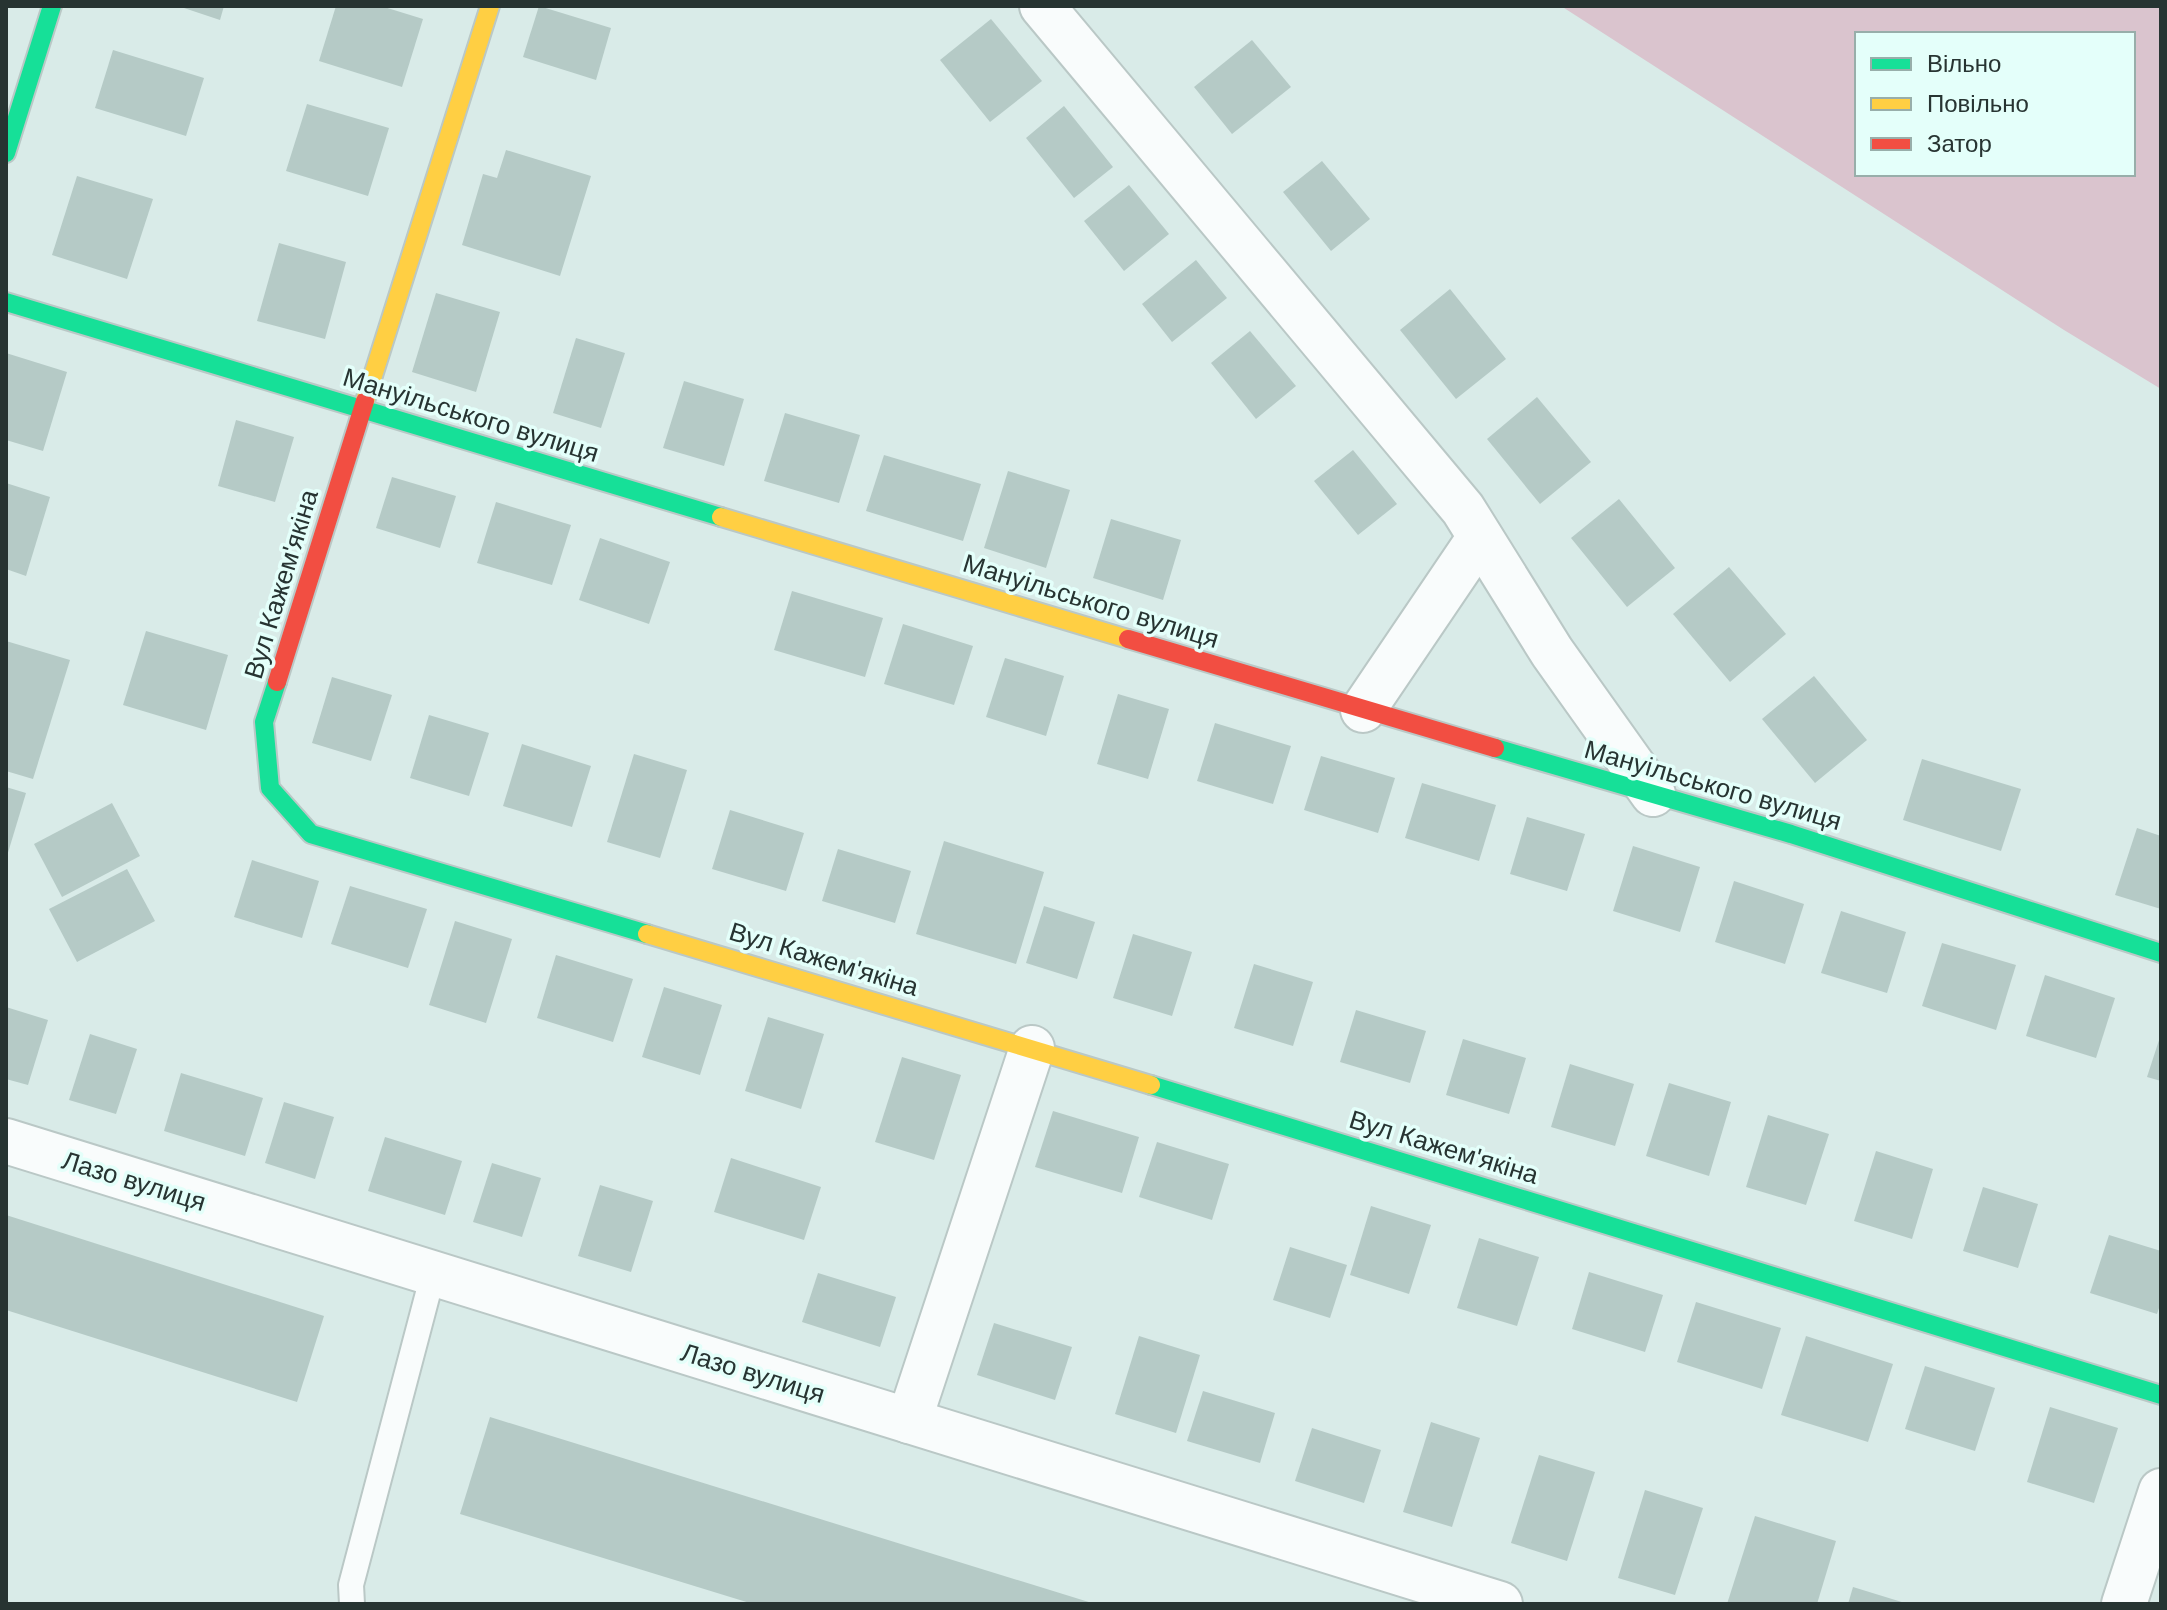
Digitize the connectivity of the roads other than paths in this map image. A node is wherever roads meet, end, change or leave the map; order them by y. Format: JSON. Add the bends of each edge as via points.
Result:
{"nodes":[{"id":1,"x":52,"y":6,"type":"edge"},
{"id":2,"x":490,"y":6,"type":"edge"},
{"id":3,"x":1042,"y":6,"type":"edge"},
{"id":4,"x":19,"y":63,"type":"edge"},
{"id":5,"x":6,"y":153,"type":"edge"},
{"id":6,"x":6,"y":302,"type":"edge"},
{"id":7,"x":363,"y":409,"type":"junction"},
{"id":8,"x":1480,"y":537,"type":"junction"},
{"id":9,"x":1363,"y":710,"type":"junction"},
{"id":10,"x":1653,"y":794,"type":"junction"},
{"id":11,"x":2161,"y":953,"type":"edge"},
{"id":12,"x":1032,"y":1048,"type":"junction"},
{"id":13,"x":6,"y":1141,"type":"edge"},
{"id":14,"x":433,"y":1274,"type":"junction"},
{"id":15,"x":2161,"y":1395,"type":"edge"},
{"id":16,"x":909,"y":1421,"type":"junction"},
{"id":17,"x":2161,"y":1491,"type":"edge"},
{"id":18,"x":352,"y":1604,"type":"edge"},
{"id":19,"x":1500,"y":1604,"type":"edge"},
{"id":20,"x":2124,"y":1604,"type":"edge"}],
"edges":[{"from":1,"to":4,"type":"street"},
{"from":2,"to":7,"type":"street","name":"Вул Кажем'якіна"},
{"from":3,"to":8,"type":"street","via":[[1463,509]]},
{"from":4,"to":5,"type":"street"},
{"from":6,"to":7,"type":"street","name":"Мануільського вулиця"},
{"from":7,"to":9,"type":"street","name":"Мануільського вулиця"},
{"from":7,"to":12,"type":"street","name":"Вул Кажем'якіна","via":[[264,722],[270,788],[311,834]]},
{"from":8,"to":9,"type":"street"},
{"from":8,"to":10,"type":"street","via":[[1552,652]]},
{"from":9,"to":10,"type":"street","name":"Мануільського вулиця"},
{"from":10,"to":11,"type":"street","name":"Мануільського вулиця"},
{"from":12,"to":15,"type":"street","name":"Вул Кажем'якіна"},
{"from":12,"to":16,"type":"street"},
{"from":13,"to":14,"type":"street","name":"Лазо вулиця"},
{"from":14,"to":16,"type":"street","name":"Лазо вулиця"},
{"from":14,"to":18,"type":"lane","via":[[351,1585]]},
{"from":16,"to":19,"type":"street","name":"Лазо вулиця"},
{"from":17,"to":20,"type":"street"}]}
